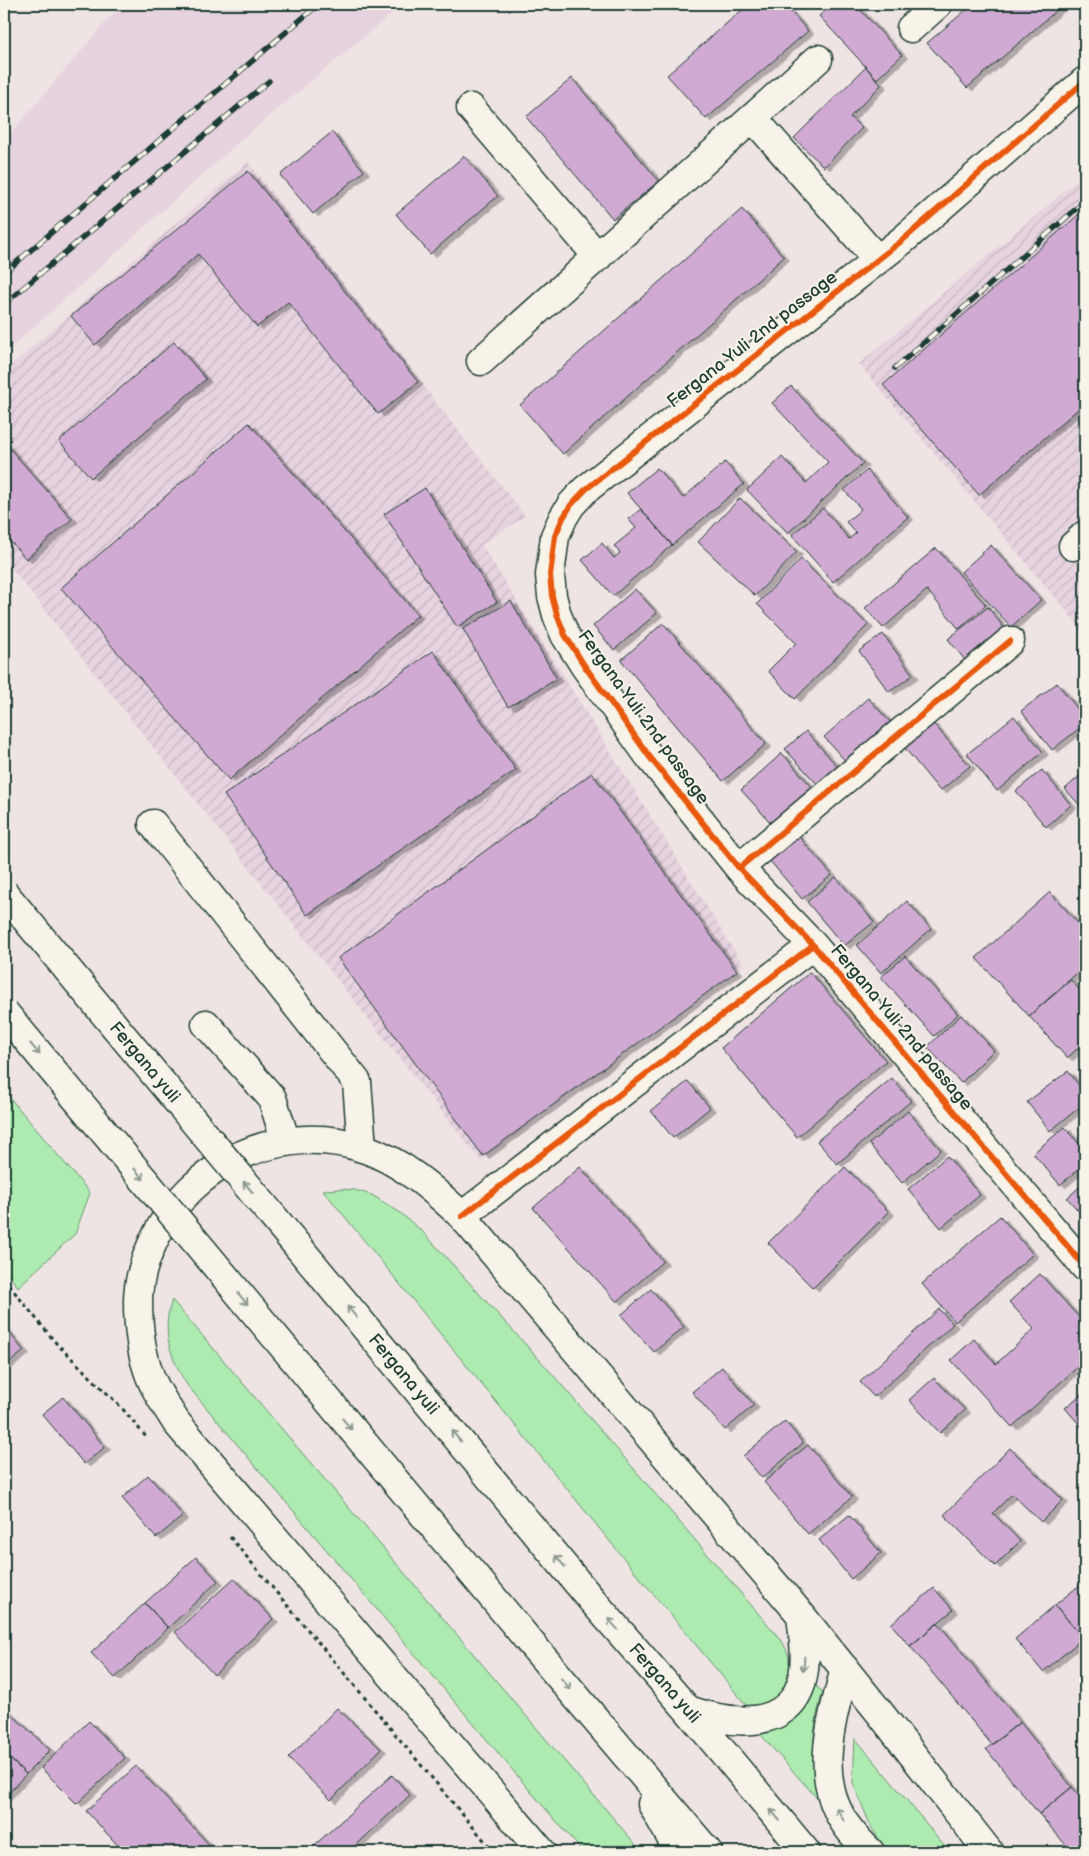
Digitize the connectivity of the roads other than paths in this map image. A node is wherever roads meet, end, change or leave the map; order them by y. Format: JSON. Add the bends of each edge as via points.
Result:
{"nodes":[{"id":1,"x":938,"y":4,"type":"edge"},
{"id":2,"x":911,"y":28,"type":"dead end"},
{"id":3,"x":818,"y":60,"type":"dead end"},
{"id":4,"x":1085,"y":81,"type":"edge"},
{"id":5,"x":471,"y":108,"type":"dead end"},
{"id":6,"x":753,"y":118,"type":"junction"},
{"id":7,"x":598,"y":257,"type":"junction"},
{"id":8,"x":877,"y":259,"type":"junction"},
{"id":9,"x":481,"y":361,"type":"dead end"},
{"id":10,"x":1010,"y":641,"type":"dead end"},
{"id":11,"x":153,"y":824,"type":"dead end"},
{"id":12,"x":739,"y":868,"type":"junction"},
{"id":13,"x":4,"y":893,"type":"edge"},
{"id":14,"x":813,"y":945,"type":"junction"},
{"id":15,"x":4,"y":1012,"type":"edge"},
{"id":16,"x":206,"y":1024,"type":"dead end"},
{"id":17,"x":286,"y":1142,"type":"junction"},
{"id":18,"x":362,"y":1148,"type":"junction"},
{"id":19,"x":462,"y":1216,"type":"junction"},
{"id":20,"x":1085,"y":1267,"type":"edge"},
{"id":21,"x":801,"y":1615,"type":"junction"},
{"id":22,"x":845,"y":1669,"type":"junction"},
{"id":23,"x":688,"y":1710,"type":"junction"},
{"id":24,"x":880,"y":1713,"type":"junction"},
{"id":25,"x":618,"y":1744,"type":"junction"},
{"id":26,"x":542,"y":1852,"type":"edge"},
{"id":27,"x":679,"y":1852,"type":"edge"},
{"id":28,"x":708,"y":1852,"type":"edge"},
{"id":29,"x":806,"y":1852,"type":"edge"},
{"id":30,"x":870,"y":1852,"type":"edge"},
{"id":31,"x":989,"y":1852,"type":"edge"},
{"id":32,"x":1006,"y":1852,"type":"edge"}],
"edges":[{"from":1,"to":2,"type":"main road"},
{"from":3,"to":6,"type":"main road"},
{"from":4,"to":8,"type":"main road","name":"Fergana Yuli 2nd passage"},
{"from":5,"to":7,"type":"main road"},
{"from":6,"to":7,"type":"main road"},
{"from":6,"to":8,"type":"main road"},
{"from":7,"to":9,"type":"main road"},
{"from":8,"to":12,"type":"main road","name":"Fergana Yuli 2nd passage","via":[[585,490],[562,518],[556,536],[550,575],[552,596],[565,635],[649,756]]},
{"from":10,"to":12,"type":"main road"},
{"from":11,"to":18,"type":"main road","via":[[357,1082]]},
{"from":12,"to":14,"type":"main road","name":"Fergana Yuli 2nd passage"},
{"from":23,"to":13,"type":"main road","name":"Fergana yuli","one_way":true,"bridge":true},
{"from":14,"to":19,"type":"main road"},
{"from":14,"to":20,"type":"main road","name":"Fergana Yuli 2nd passage"},
{"from":15,"to":25,"type":"main road","one_way":true,"bridge":true},
{"from":16,"to":17,"type":"main road","via":[[272,1098]]},
{"from":17,"to":18,"type":"main road","via":[[338,1142]]},
{"from":17,"to":26,"type":"main road","via":[[236,1156],[214,1169],[193,1186],[160,1226],[141,1275],[138,1300],[139,1327],[150,1376],[176,1422]]},
{"from":18,"to":19,"type":"main road","via":[[409,1172]]},
{"from":19,"to":21,"type":"main road"},
{"from":21,"to":22,"type":"main road"},
{"from":21,"to":23,"type":"main road","one_way":true,"via":[[803,1676],[800,1688],[784,1710],[750,1721],[719,1720]]},
{"from":22,"to":24,"type":"main road"},
{"from":30,"to":22,"type":"main road","one_way":true,"via":[[849,1829],[836,1808],[828,1775],[829,1730]]},
{"from":29,"to":23,"type":"main road","name":"Fergana yuli","one_way":true},
{"from":24,"to":31,"type":"main road"},
{"from":24,"to":32,"type":"main road"},
{"from":25,"to":27,"type":"main road"},
{"from":25,"to":28,"type":"main road"}]}
